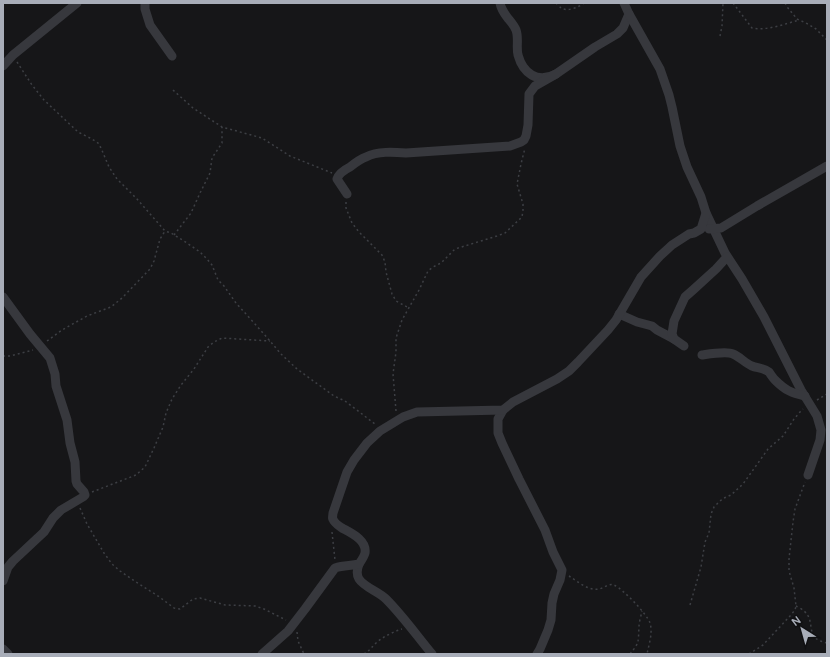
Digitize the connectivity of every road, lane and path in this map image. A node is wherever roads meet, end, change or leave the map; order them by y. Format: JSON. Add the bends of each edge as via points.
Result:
{"nodes":[{"id":1,"x":77,"y":3,"type":"edge"},
{"id":2,"x":145,"y":3,"type":"edge"},
{"id":3,"x":500,"y":3,"type":"edge"},
{"id":4,"x":556,"y":3,"type":"edge"},
{"id":5,"x":584,"y":3,"type":"edge"},
{"id":6,"x":624,"y":3,"type":"edge"},
{"id":7,"x":723,"y":3,"type":"edge"},
{"id":8,"x":733,"y":3,"type":"edge"},
{"id":9,"x":785,"y":3,"type":"edge"},
{"id":10,"x":629,"y":14,"type":"junction"},
{"id":11,"x":799,"y":20,"type":"junction"},
{"id":12,"x":720,"y":36,"type":"dead end"},
{"id":13,"x":827,"y":40,"type":"edge"},
{"id":14,"x":13,"y":55,"type":"junction"},
{"id":15,"x":172,"y":56,"type":"dead end"},
{"id":16,"x":3,"y":66,"type":"edge"},
{"id":17,"x":556,"y":74,"type":"junction"},
{"id":18,"x":173,"y":90,"type":"dead end"},
{"id":19,"x":222,"y":126,"type":"junction"},
{"id":20,"x":526,"y":136,"type":"junction"},
{"id":21,"x":827,"y":166,"type":"edge"},
{"id":22,"x":337,"y":179,"type":"junction"},
{"id":23,"x":347,"y":194,"type":"joint"},
{"id":24,"x":706,"y":213,"type":"junction"},
{"id":25,"x":701,"y":229,"type":"junction"},
{"id":26,"x":714,"y":229,"type":"junction"},
{"id":27,"x":165,"y":231,"type":"junction"},
{"id":28,"x":174,"y":235,"type":"junction"},
{"id":29,"x":727,"y":257,"type":"junction"},
{"id":30,"x":3,"y":297,"type":"edge"},
{"id":31,"x":409,"y":308,"type":"junction"},
{"id":32,"x":619,"y":314,"type":"junction"},
{"id":33,"x":674,"y":338,"type":"junction"},
{"id":34,"x":271,"y":342,"type":"junction"},
{"id":35,"x":40,"y":346,"type":"junction"},
{"id":36,"x":684,"y":346,"type":"dead end"},
{"id":37,"x":702,"y":355,"type":"dead end"},
{"id":38,"x":3,"y":356,"type":"edge"},
{"id":39,"x":827,"y":394,"type":"edge"},
{"id":40,"x":804,"y":396,"type":"junction"},
{"id":41,"x":810,"y":405,"type":"junction"},
{"id":42,"x":503,"y":410,"type":"junction"},
{"id":43,"x":398,"y":419,"type":"junction"},
{"id":44,"x":382,"y":430,"type":"junction"},
{"id":45,"x":808,"y":475,"type":"joint"},
{"id":46,"x":85,"y":494,"type":"junction"},
{"id":47,"x":77,"y":500,"type":"junction"},
{"id":48,"x":333,"y":520,"type":"junction"},
{"id":49,"x":359,"y":564,"type":"junction"},
{"id":50,"x":335,"y":568,"type":"junction"},
{"id":51,"x":562,"y":570,"type":"junction"},
{"id":52,"x":3,"y":581,"type":"edge"},
{"id":53,"x":690,"y":605,"type":"dead end"},
{"id":54,"x":796,"y":606,"type":"junction"},
{"id":55,"x":642,"y":611,"type":"junction"},
{"id":56,"x":295,"y":622,"type":"junction"},
{"id":57,"x":410,"y":626,"type":"junction"},
{"id":58,"x":827,"y":643,"type":"edge"},
{"id":59,"x":3,"y":649,"type":"edge"},
{"id":60,"x":8,"y":654,"type":"edge"},
{"id":61,"x":262,"y":654,"type":"edge"},
{"id":62,"x":304,"y":654,"type":"edge"},
{"id":63,"x":364,"y":654,"type":"edge"},
{"id":64,"x":432,"y":654,"type":"edge"},
{"id":65,"x":537,"y":654,"type":"edge"},
{"id":66,"x":630,"y":654,"type":"edge"},
{"id":67,"x":648,"y":654,"type":"edge"},
{"id":68,"x":749,"y":654,"type":"edge"}],
"edges":[{"from":1,"to":14,"type":"street"},
{"from":2,"to":15,"type":"street","via":[[150,25]]},
{"from":3,"to":17,"type":"street","via":[[506,17],[516,29],[517,54],[521,64],[530,74],[537,77],[544,78]]},
{"from":4,"to":5,"type":"path","via":[[565,9]]},
{"from":6,"to":10,"type":"street"},
{"from":7,"to":12,"type":"path"},
{"from":8,"to":11,"type":"path","via":[[752,28],[764,29]]},
{"from":9,"to":11,"type":"path"},
{"from":10,"to":17,"type":"street","via":[[623,28],[617,34]]},
{"from":10,"to":24,"type":"street","via":[[660,70],[672,107],[680,146]]},
{"from":11,"to":13,"type":"path","via":[[812,26]]},
{"from":14,"to":16,"type":"street"},
{"from":14,"to":27,"type":"path","via":[[44,100],[78,132],[98,143],[117,178]]},
{"from":17,"to":20,"type":"street","via":[[535,86],[530,94]]},
{"from":18,"to":19,"type":"path","via":[[193,108]]},
{"from":19,"to":22,"type":"path","via":[[262,138],[290,156],[331,172]]},
{"from":19,"to":28,"type":"path","via":[[222,143],[212,158],[210,173],[190,213]]},
{"from":20,"to":22,"type":"street","via":[[521,142],[510,146],[370,155],[340,173]]},
{"from":20,"to":31,"type":"path","via":[[517,184],[523,204],[522,217],[497,236],[455,249],[446,259],[428,271]]},
{"from":21,"to":26,"type":"street","via":[[721,228]]},
{"from":22,"to":23,"type":"street"},
{"from":23,"to":31,"type":"path","via":[[346,208],[352,224],[382,256],[392,294],[396,301]]},
{"from":24,"to":25,"type":"street"},
{"from":24,"to":26,"type":"street"},
{"from":25,"to":26,"type":"street"},
{"from":25,"to":32,"type":"street","via":[[672,245],[660,256],[641,277]]},
{"from":26,"to":29,"type":"street"},
{"from":27,"to":28,"type":"path"},
{"from":27,"to":35,"type":"path","via":[[150,269],[122,298],[111,307],[87,316],[62,330]]},
{"from":28,"to":34,"type":"path","via":[[207,259],[218,280]]},
{"from":29,"to":33,"type":"street","via":[[685,297],[674,321]]},
{"from":29,"to":40,"type":"street","via":[[764,317]]},
{"from":30,"to":35,"type":"street"},
{"from":31,"to":43,"type":"path","via":[[396,338],[393,374]]},
{"from":32,"to":33,"type":"street","via":[[652,326]]},
{"from":32,"to":42,"type":"street","via":[[608,330],[568,371]]},
{"from":33,"to":36,"type":"street"},
{"from":34,"to":44,"type":"path","via":[[297,369]]},
{"from":34,"to":46,"type":"path","via":[[222,338],[211,344],[172,399],[154,448],[144,467],[136,475]]},
{"from":35,"to":38,"type":"path"},
{"from":35,"to":46,"type":"street","via":[[50,358],[55,374],[56,386],[67,420],[76,481]]},
{"from":37,"to":40,"type":"street","via":[[735,354],[746,363],[766,370],[788,391]]},
{"from":39,"to":41,"type":"path"},
{"from":40,"to":41,"type":"street"},
{"from":41,"to":45,"type":"street","via":[[821,430]]},
{"from":41,"to":53,"type":"path","via":[[800,412],[783,436],[768,449],[743,484],[714,507]]},
{"from":42,"to":43,"type":"street","via":[[417,412]]},
{"from":42,"to":51,"type":"street","via":[[498,419],[498,433]]},
{"from":43,"to":44,"type":"street"},
{"from":44,"to":48,"type":"street","via":[[367,443],[347,472]]},
{"from":45,"to":54,"type":"path","via":[[795,509],[789,559]]},
{"from":46,"to":47,"type":"street"},
{"from":47,"to":52,"type":"street","via":[[61,510],[44,532],[13,561]]},
{"from":47,"to":56,"type":"path","via":[[87,524],[112,564],[174,608],[180,608],[193,599],[200,598],[225,605],[255,606]]},
{"from":48,"to":49,"type":"street","via":[[361,541],[365,552]]},
{"from":48,"to":50,"type":"path"},
{"from":49,"to":50,"type":"street"},
{"from":49,"to":57,"type":"street","via":[[356,572],[358,578],[384,598]]},
{"from":50,"to":56,"type":"street"},
{"from":51,"to":55,"type":"path","via":[[590,588],[601,589],[610,584],[615,586]]},
{"from":51,"to":65,"type":"street","via":[[552,603],[551,620]]},
{"from":54,"to":58,"type":"path","via":[[808,616],[815,638]]},
{"from":54,"to":68,"type":"path","via":[[763,645]]},
{"from":55,"to":66,"type":"path","via":[[638,626],[638,643]]},
{"from":55,"to":67,"type":"path","via":[[650,622]]},
{"from":56,"to":61,"type":"street"},
{"from":56,"to":62,"type":"path","via":[[298,641]]},
{"from":57,"to":63,"type":"path","via":[[384,637]]},
{"from":57,"to":64,"type":"street"},
{"from":59,"to":60,"type":"street"}]}
